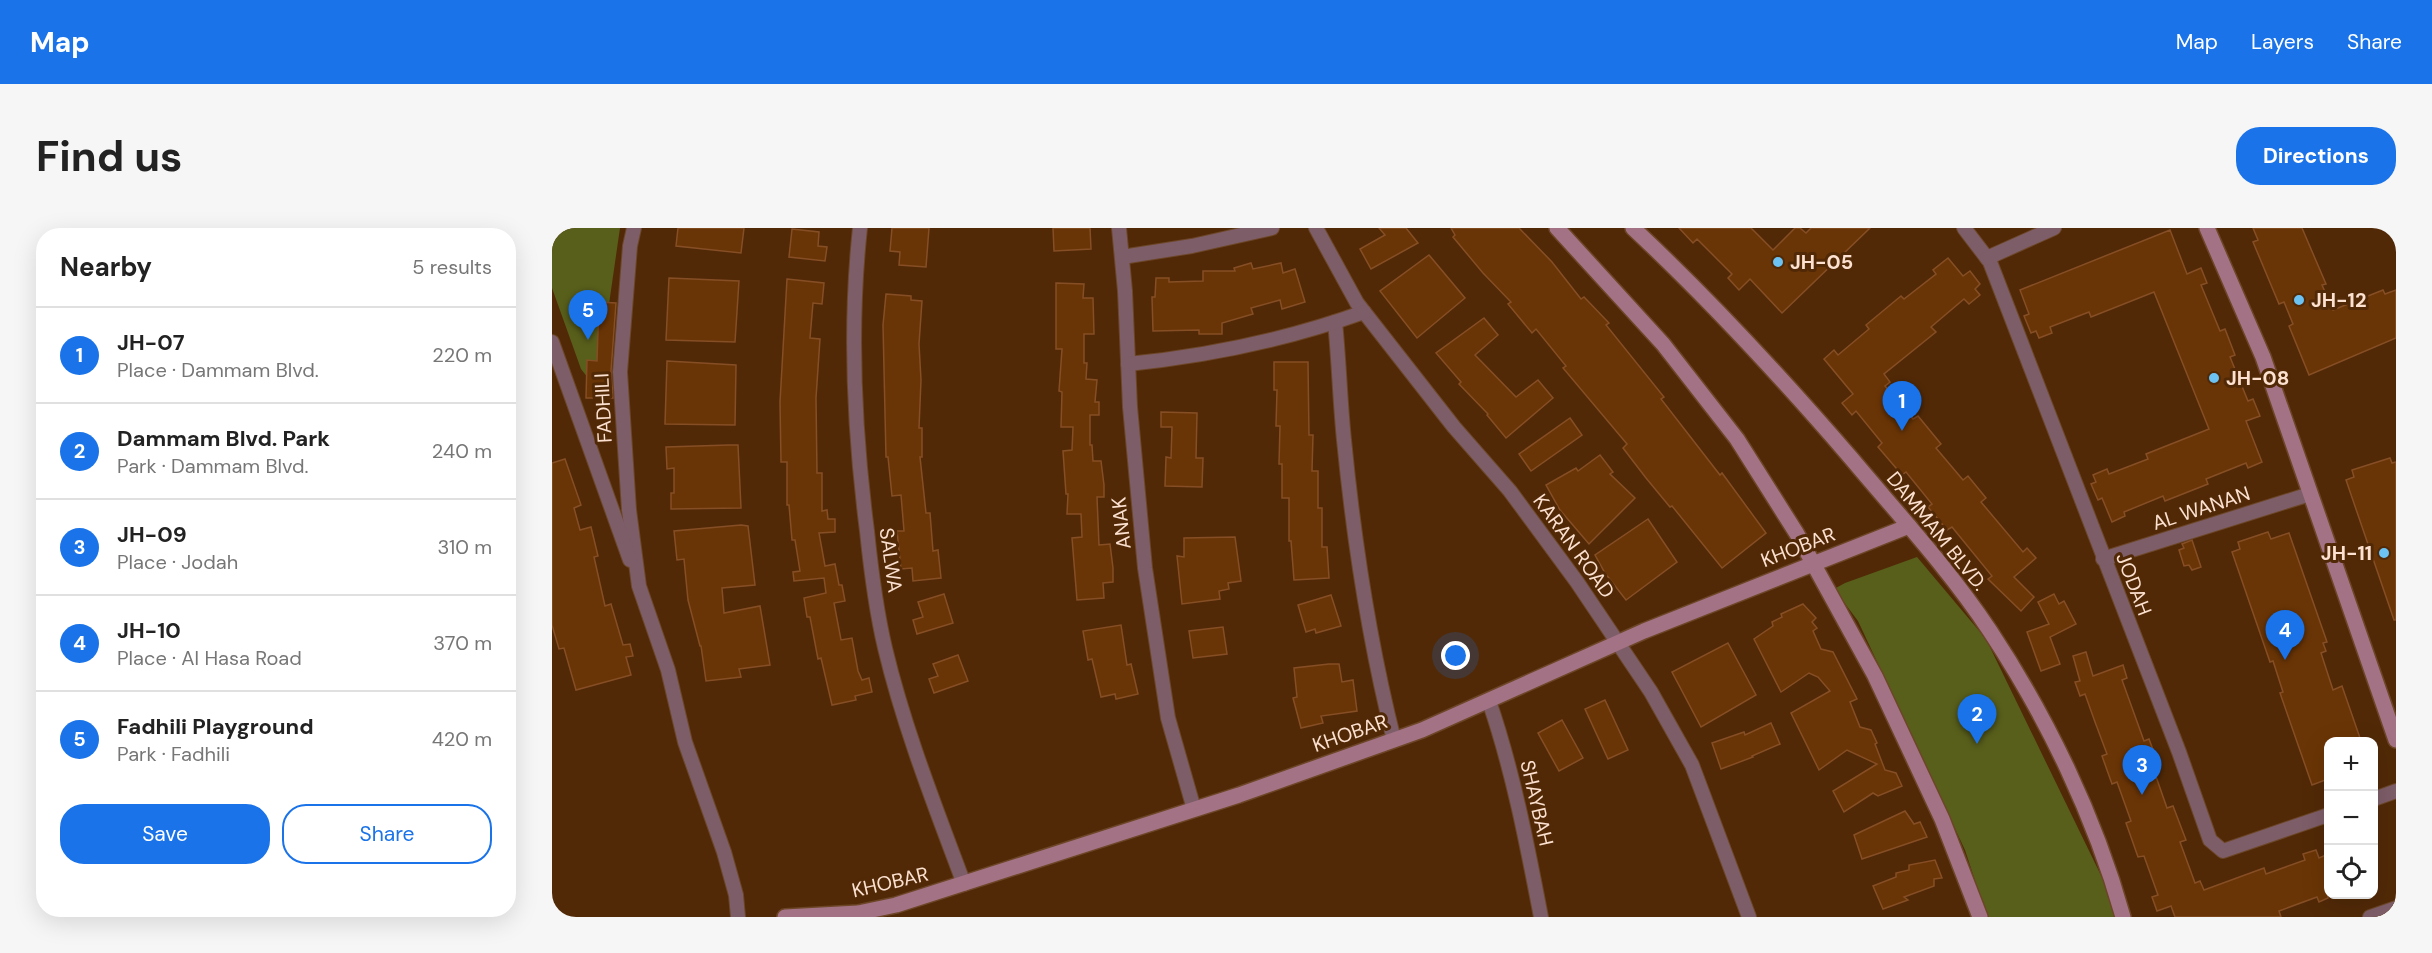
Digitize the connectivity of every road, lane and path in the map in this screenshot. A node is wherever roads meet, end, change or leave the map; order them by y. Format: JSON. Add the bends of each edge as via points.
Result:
{"nodes":[{"id":1,"x":634,"y":228,"type":"edge"},
{"id":2,"x":860,"y":228,"type":"edge"},
{"id":3,"x":1119,"y":228,"type":"edge"},
{"id":4,"x":1272,"y":228,"type":"edge"},
{"id":5,"x":1316,"y":228,"type":"edge"},
{"id":6,"x":1557,"y":228,"type":"edge"},
{"id":7,"x":1633,"y":228,"type":"edge"},
{"id":8,"x":1964,"y":228,"type":"edge"},
{"id":9,"x":2054,"y":228,"type":"edge"},
{"id":10,"x":2207,"y":228,"type":"edge"},
{"id":11,"x":1122,"y":257,"type":"junction"},
{"id":12,"x":1987,"y":258,"type":"junction"},
{"id":13,"x":1364,"y":312,"type":"junction"},
{"id":14,"x":1335,"y":322,"type":"junction"},
{"id":15,"x":552,"y":342,"type":"edge"},
{"id":16,"x":1128,"y":364,"type":"junction"},
{"id":17,"x":2310,"y":494,"type":"junction"},
{"id":18,"x":1909,"y":526,"type":"junction"},
{"id":19,"x":2103,"y":559,"type":"junction"},
{"id":20,"x":1814,"y":564,"type":"junction"},
{"id":21,"x":639,"y":586,"type":"junction"},
{"id":22,"x":1618,"y":643,"type":"junction"},
{"id":23,"x":1489,"y":701,"type":"junction"},
{"id":24,"x":1394,"y":740,"type":"junction"},
{"id":25,"x":2396,"y":740,"type":"edge"},
{"id":26,"x":2396,"y":791,"type":"edge"},
{"id":27,"x":2378,"y":797,"type":"edge"},
{"id":28,"x":1194,"y":809,"type":"junction"},
{"id":29,"x":2324,"y":816,"type":"edge"},
{"id":30,"x":964,"y":884,"type":"junction"},
{"id":31,"x":2396,"y":908,"type":"edge"},
{"id":32,"x":738,"y":917,"type":"edge"},
{"id":33,"x":785,"y":917,"type":"edge"},
{"id":34,"x":1541,"y":917,"type":"edge"},
{"id":35,"x":1749,"y":917,"type":"edge"},
{"id":36,"x":1980,"y":917,"type":"edge"},
{"id":37,"x":2122,"y":917,"type":"edge"},
{"id":38,"x":2370,"y":917,"type":"edge"}],
"edges":[{"from":1,"to":21,"type":"street","name":"FADHILI","via":[[620,372],[629,510]]},
{"from":2,"to":30,"type":"street","name":"SALWA","via":[[854,391],[872,575],[899,697]]},
{"from":3,"to":11,"type":"street","name":"ANAK"},
{"from":4,"to":11,"type":"street"},
{"from":5,"to":13,"type":"street","name":"KARAN ROAD"},
{"from":6,"to":20,"type":"main road","via":[[1664,344],[1737,439]]},
{"from":7,"to":18,"type":"main road","name":"DAMMAM BLVD.","via":[[1676,268],[1814,416]]},
{"from":8,"to":12,"type":"street","name":"JODAH"},
{"from":9,"to":12,"type":"street"},
{"from":10,"to":17,"type":"main road","via":[[2262,357]]},
{"from":11,"to":16,"type":"street","name":"ANAK"},
{"from":12,"to":19,"type":"street","name":"JODAH"},
{"from":13,"to":14,"type":"street"},
{"from":13,"to":22,"type":"street","name":"KARAN ROAD","via":[[1510,491]]},
{"from":14,"to":16,"type":"street","via":[[1287,336]]},
{"from":14,"to":24,"type":"street","via":[[1343,438],[1360,576]]},
{"from":15,"to":21,"type":"street","name":"FADHILI"},
{"from":16,"to":28,"type":"street","name":"ANAK","via":[[1137,490],[1154,635],[1168,718]]},
{"from":17,"to":19,"type":"street","name":"AL WANAN"},
{"from":17,"to":25,"type":"main road"},
{"from":18,"to":20,"type":"main road","name":"KHOBAR"},
{"from":18,"to":37,"type":"main road","name":"DAMMAM BLVD.","via":[[1989,631],[2052,740],[2085,810]]},
{"from":19,"to":29,"type":"street","name":"JODAH","via":[[2210,840],[2223,851]]},
{"from":20,"to":22,"type":"main road","name":"KHOBAR"},
{"from":20,"to":36,"type":"main road","via":[[1875,676],[1942,819]]},
{"from":21,"to":32,"type":"street","name":"FADHILI","via":[[668,670],[685,742],[724,852]]},
{"from":22,"to":23,"type":"main road","name":"KHOBAR"},
{"from":22,"to":35,"type":"street","name":"KARAN ROAD","via":[[1692,765]]},
{"from":23,"to":24,"type":"main road","name":"KHOBAR"},
{"from":23,"to":34,"type":"street","name":"SHAYBAH","via":[[1526,837]]},
{"from":24,"to":28,"type":"main road","name":"KHOBAR"},
{"from":26,"to":27,"type":"street"},
{"from":28,"to":30,"type":"main road","name":"KHOBAR"},
{"from":30,"to":33,"type":"main road","name":"KHOBAR","via":[[896,906],[858,913]]},
{"from":31,"to":38,"type":"street"}]}
